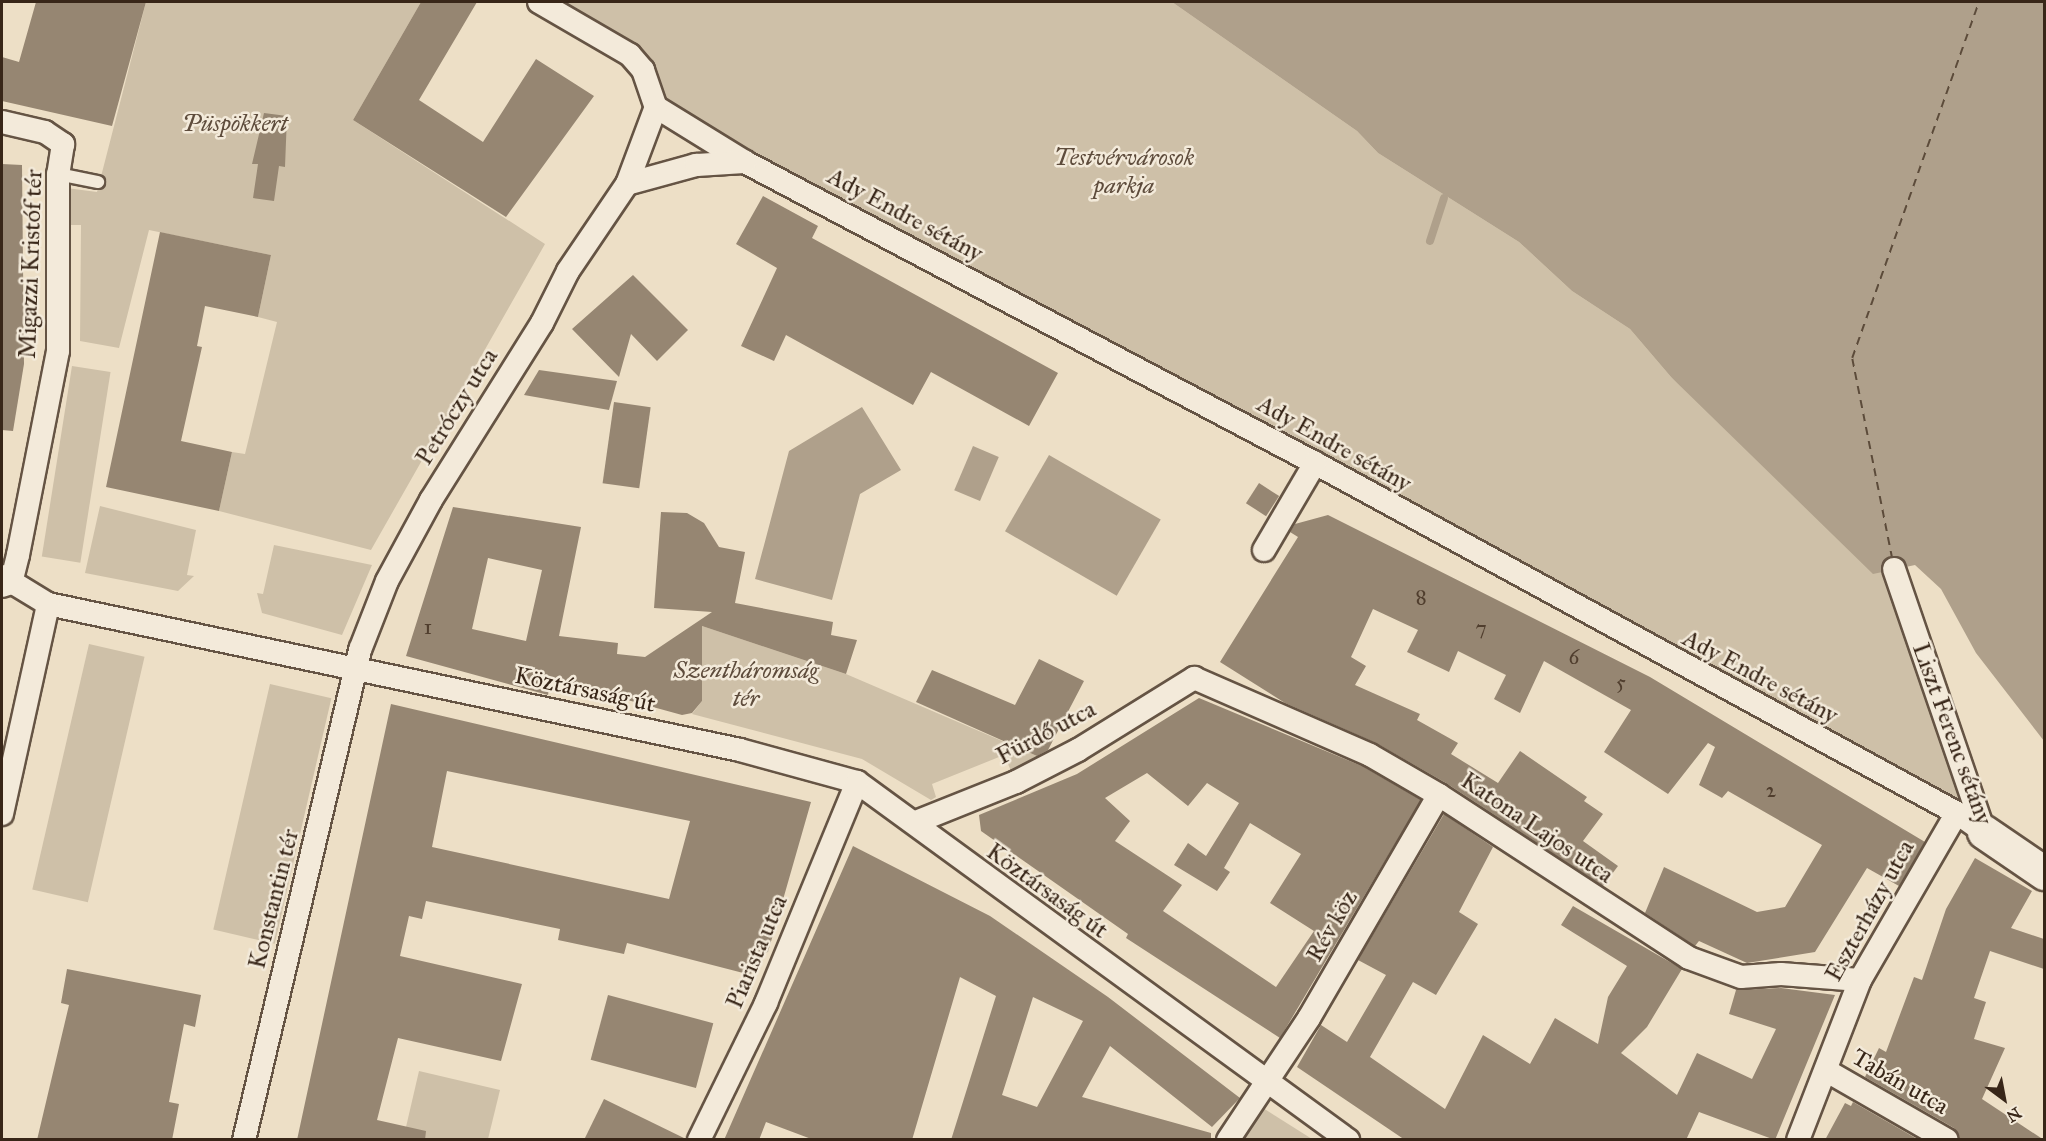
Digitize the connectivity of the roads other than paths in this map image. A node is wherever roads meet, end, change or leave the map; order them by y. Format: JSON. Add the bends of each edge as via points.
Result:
{"nodes":[{"id":1,"x":538,"y":2,"type":"edge"},
{"id":2,"x":656,"y":107,"type":"junction"},
{"id":3,"x":2,"y":122,"type":"edge"},
{"id":4,"x":745,"y":162,"type":"junction"},
{"id":5,"x":58,"y":174,"type":"junction"},
{"id":6,"x":98,"y":182,"type":"dead end"},
{"id":7,"x":627,"y":184,"type":"junction"},
{"id":8,"x":1315,"y":463,"type":"junction"},
{"id":9,"x":1264,"y":549,"type":"dead end"},
{"id":10,"x":1894,"y":569,"type":"dead end"},
{"id":11,"x":5,"y":582,"type":"edge"},
{"id":12,"x":48,"y":604,"type":"junction"},
{"id":13,"x":356,"y":670,"type":"junction"},
{"id":14,"x":1194,"y":678,"type":"joint"},
{"id":15,"x":857,"y":782,"type":"junction"},
{"id":16,"x":1439,"y":795,"type":"junction"},
{"id":17,"x":1957,"y":813,"type":"junction"},
{"id":18,"x":2,"y":814,"type":"edge"},
{"id":19,"x":916,"y":822,"type":"junction"},
{"id":20,"x":1984,"y":832,"type":"junction"},
{"id":21,"x":2044,"y":873,"type":"edge"},
{"id":22,"x":1860,"y":980,"type":"junction"},
{"id":23,"x":1827,"y":1071,"type":"junction"},
{"id":24,"x":1269,"y":1083,"type":"junction"},
{"id":25,"x":244,"y":1140,"type":"edge"},
{"id":26,"x":699,"y":1140,"type":"edge"},
{"id":27,"x":1228,"y":1140,"type":"edge"},
{"id":28,"x":1348,"y":1140,"type":"edge"},
{"id":29,"x":1798,"y":1140,"type":"edge"},
{"id":30,"x":1947,"y":1140,"type":"edge"}],
"edges":[{"from":1,"to":2,"type":"street","via":[[630,55],[643,70]]},
{"from":2,"to":4,"type":"street","name":"Ady Endre sétány"},
{"from":2,"to":7,"type":"street","name":"Petróczy utca"},
{"from":3,"to":5,"type":"street","name":"Migazzi Kristóf tér","via":[[45,132],[63,144]]},
{"from":4,"to":7,"type":"street","via":[[696,165]]},
{"from":4,"to":8,"type":"street","name":"Ady Endre sétány"},
{"from":5,"to":6,"type":"lane"},
{"from":5,"to":11,"type":"street","name":"Migazzi Kristóf tér","via":[[58,351]]},
{"from":7,"to":13,"type":"street","name":"Petróczy utca","via":[[573,262],[542,323],[431,500],[387,581]]},
{"from":8,"to":9,"type":"street"},
{"from":8,"to":17,"type":"street","name":"Ady Endre sétány"},
{"from":10,"to":20,"type":"street","name":"Liszt Ferenc sétány"},
{"from":11,"to":12,"type":"street","name":"Köztársaság út"},
{"from":12,"to":13,"type":"street","name":"Köztársaság út"},
{"from":12,"to":18,"type":"street"},
{"from":13,"to":15,"type":"street","name":"Köztársaság út","via":[[740,750]]},
{"from":13,"to":25,"type":"street","name":"Konstantin tér"},
{"from":14,"to":16,"type":"street","name":"Katona Lajos utca","via":[[1370,755]]},
{"from":14,"to":19,"type":"street","name":"Fürdő utca","via":[[1078,750],[1016,782]]},
{"from":15,"to":19,"type":"street","name":"Köztársaság út"},
{"from":15,"to":26,"type":"street","name":"Piarista utca","via":[[766,1003]]},
{"from":16,"to":22,"type":"street","name":"Katona Lajos utca","via":[[1689,958],[1742,977],[1781,974]]},
{"from":16,"to":24,"type":"street","name":"Rév köz"},
{"from":17,"to":20,"type":"street","name":"Ady Endre sétány"},
{"from":17,"to":22,"type":"street","name":"Eszterházy utca"},
{"from":19,"to":24,"type":"street","name":"Köztársaság út","via":[[959,861]]},
{"from":20,"to":21,"type":"street","name":"Liszt Ferenc sétány"},
{"from":22,"to":23,"type":"street","name":"Eszterházy utca"},
{"from":23,"to":29,"type":"street","name":"Eszterházy utca"},
{"from":23,"to":30,"type":"street","name":"Tabán utca"},
{"from":24,"to":27,"type":"street","name":"Rév köz"},
{"from":24,"to":28,"type":"street","name":"Köztársaság út"}]}
